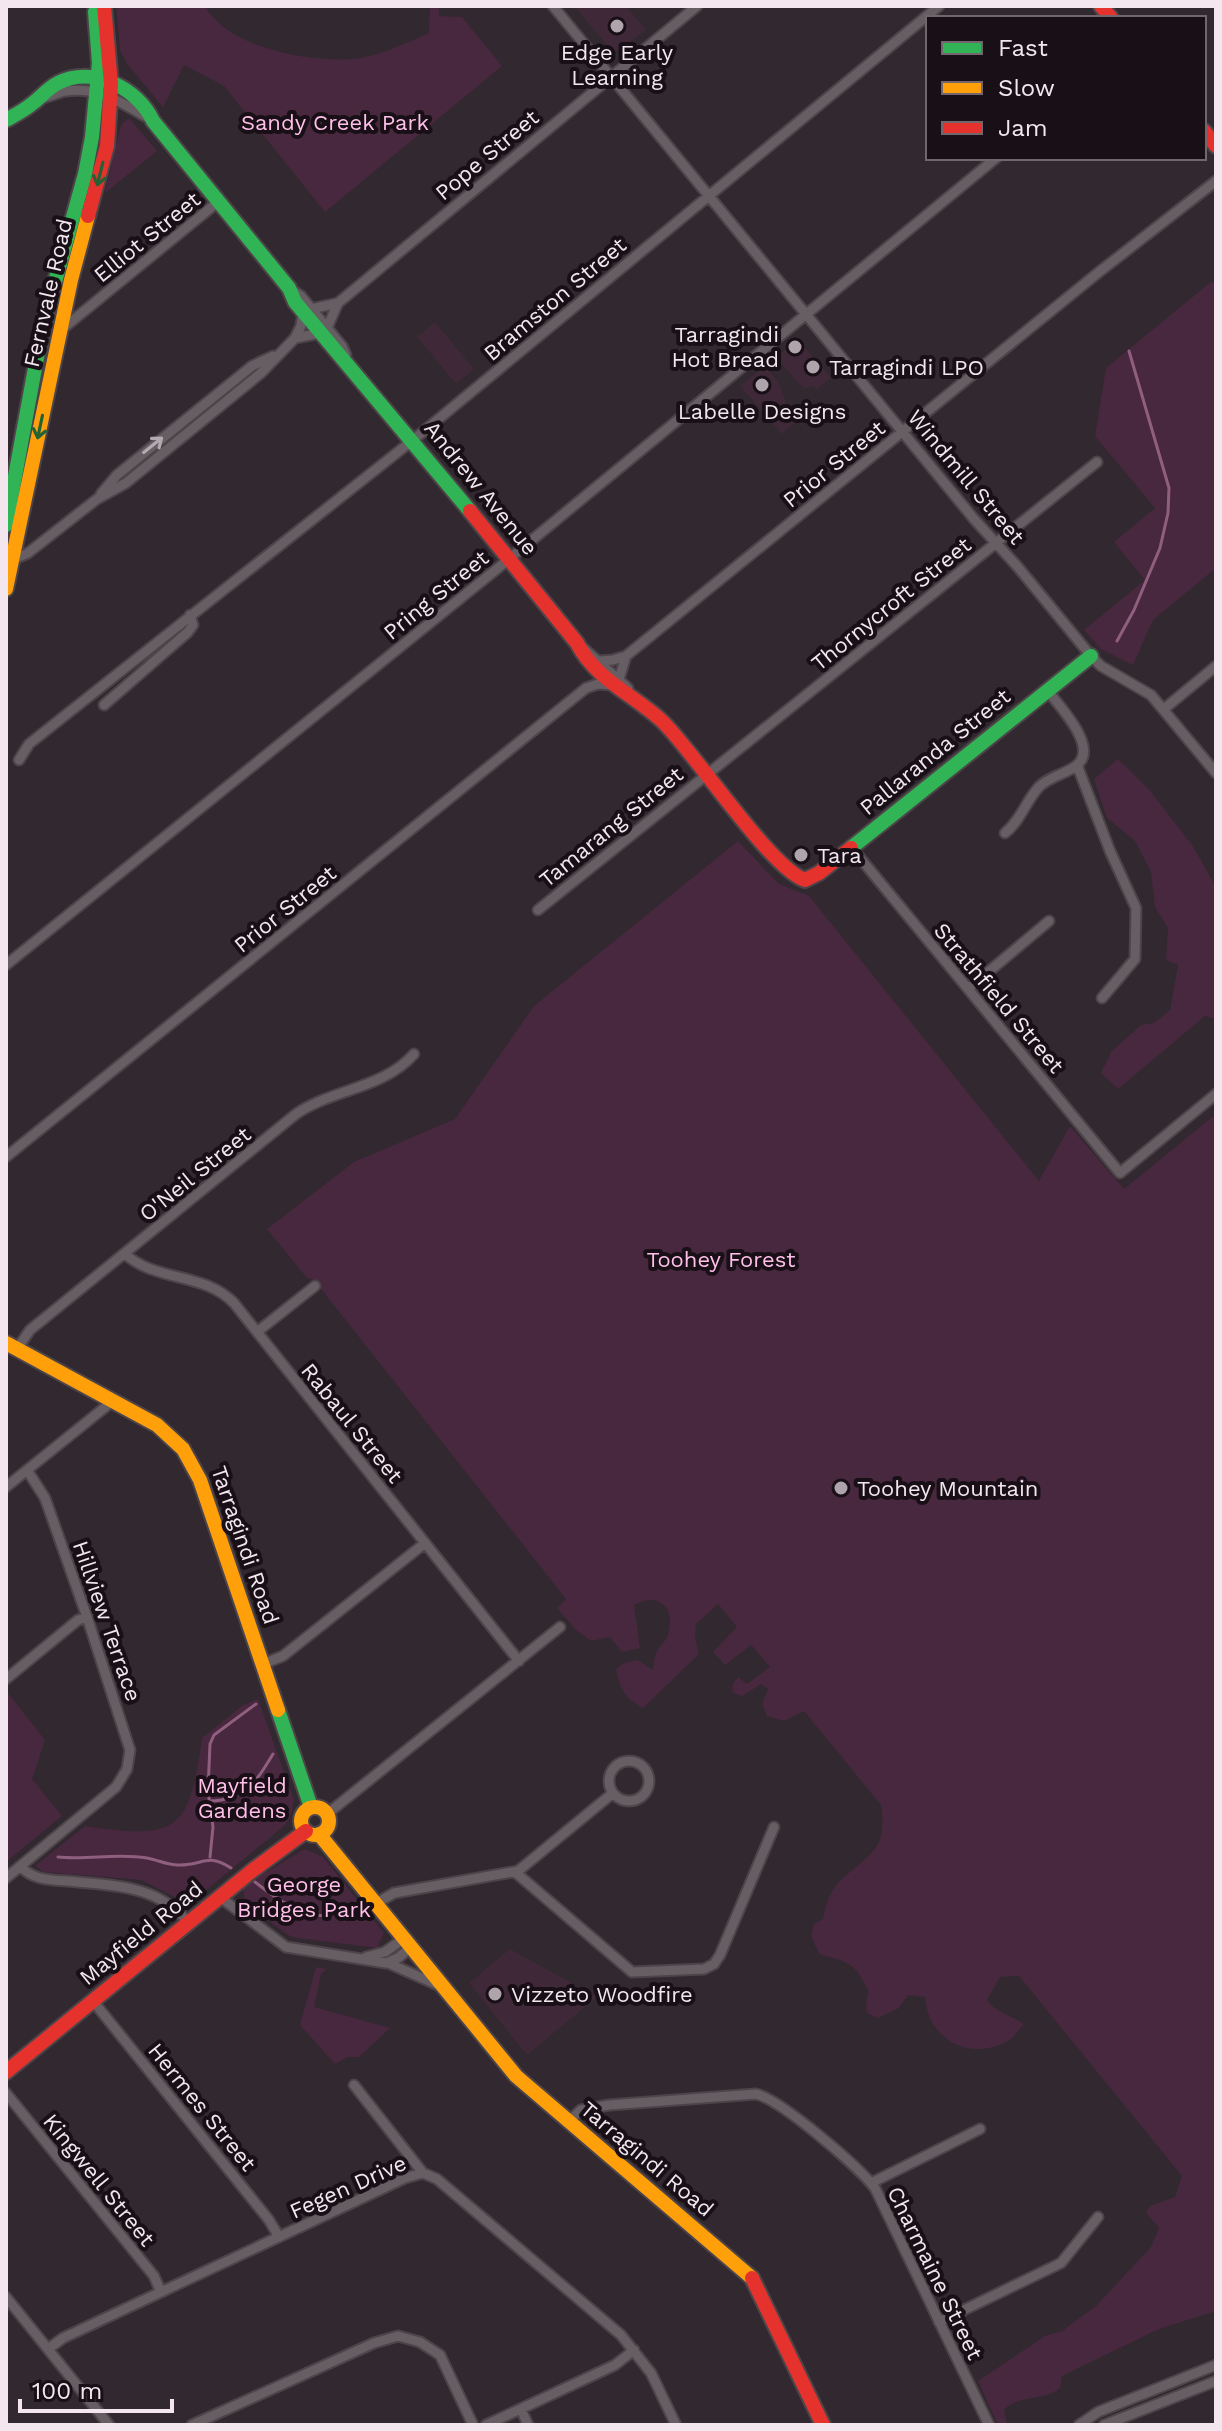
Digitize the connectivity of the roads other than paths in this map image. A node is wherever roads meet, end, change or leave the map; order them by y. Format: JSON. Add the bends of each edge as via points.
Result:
{"nodes":[{"id":1,"x":95,"y":6,"type":"edge"},
{"id":2,"x":104,"y":6,"type":"edge"},
{"id":3,"x":553,"y":6,"type":"edge"},
{"id":4,"x":697,"y":6,"type":"edge"},
{"id":5,"x":926,"y":17,"type":"edge"},
{"id":6,"x":98,"y":52,"type":"junction"},
{"id":7,"x":611,"y":76,"type":"junction"},
{"id":8,"x":68,"y":79,"type":"junction"},
{"id":9,"x":104,"y":88,"type":"junction"},
{"id":10,"x":38,"y":99,"type":"junction"},
{"id":11,"x":6,"y":120,"type":"edge"},
{"id":12,"x":994,"y":160,"type":"edge"},
{"id":13,"x":1216,"y":181,"type":"edge"},
{"id":14,"x":708,"y":195,"type":"junction"},
{"id":15,"x":219,"y":201,"type":"junction"},
{"id":16,"x":338,"y":303,"type":"junction"},
{"id":17,"x":307,"y":310,"type":"junction"},
{"id":18,"x":806,"y":314,"type":"junction"},
{"id":19,"x":61,"y":330,"type":"junction"},
{"id":20,"x":324,"y":331,"type":"junction"},
{"id":21,"x":295,"y":338,"type":"junction"},
{"id":22,"x":904,"y":431,"type":"junction"},
{"id":23,"x":413,"y":440,"type":"junction"},
{"id":24,"x":1097,"y":462,"type":"dead end"},
{"id":25,"x":6,"y":525,"type":"edge"},
{"id":26,"x":996,"y":543,"type":"junction"},
{"id":27,"x":10,"y":556,"type":"edge"},
{"id":28,"x":510,"y":558,"type":"junction"},
{"id":29,"x":6,"y":589,"type":"edge"},
{"id":30,"x":190,"y":615,"type":"junction"},
{"id":31,"x":626,"y":656,"type":"junction"},
{"id":32,"x":1091,"y":656,"type":"junction"},
{"id":33,"x":595,"y":663,"type":"junction"},
{"id":34,"x":1216,"y":666,"type":"edge"},
{"id":35,"x":616,"y":682,"type":"junction"},
{"id":36,"x":586,"y":688,"type":"junction"},
{"id":37,"x":1048,"y":691,"type":"junction"},
{"id":38,"x":104,"y":705,"type":"dead end"},
{"id":39,"x":1164,"y":709,"type":"junction"},
{"id":40,"x":19,"y":760,"type":"dead end"},
{"id":41,"x":1077,"y":765,"type":"junction"},
{"id":42,"x":1216,"y":773,"type":"edge"},
{"id":43,"x":707,"y":774,"type":"junction"},
{"id":44,"x":1005,"y":833,"type":"dead end"},
{"id":45,"x":851,"y":847,"type":"junction"},
{"id":46,"x":805,"y":880,"type":"joint"},
{"id":47,"x":538,"y":910,"type":"dead end"},
{"id":48,"x":1049,"y":921,"type":"dead end"},
{"id":49,"x":6,"y":965,"type":"edge"},
{"id":50,"x":968,"y":989,"type":"junction"},
{"id":51,"x":1102,"y":998,"type":"dead end"},
{"id":52,"x":414,"y":1054,"type":"dead end"},
{"id":53,"x":1216,"y":1094,"type":"edge"},
{"id":54,"x":6,"y":1157,"type":"edge"},
{"id":55,"x":125,"y":1254,"type":"junction"},
{"id":56,"x":315,"y":1286,"type":"dead end"},
{"id":57,"x":257,"y":1332,"type":"junction"},
{"id":58,"x":9,"y":1345,"type":"edge"},
{"id":59,"x":114,"y":1400,"type":"junction"},
{"id":60,"x":27,"y":1470,"type":"junction"},
{"id":61,"x":6,"y":1487,"type":"edge"},
{"id":62,"x":425,"y":1543,"type":"junction"},
{"id":63,"x":87,"y":1617,"type":"junction"},
{"id":64,"x":560,"y":1627,"type":"dead end"},
{"id":65,"x":519,"y":1661,"type":"junction"},
{"id":66,"x":263,"y":1664,"type":"junction"},
{"id":67,"x":6,"y":1679,"type":"edge"},
{"id":68,"x":613,"y":1793,"type":"junction"},
{"id":69,"x":311,"y":1807,"type":"junction"},
{"id":70,"x":327,"y":1814,"type":"junction"},
{"id":71,"x":774,"y":1827,"type":"dead end"},
{"id":72,"x":312,"y":1832,"type":"junction"},
{"id":73,"x":20,"y":1866,"type":"junction"},
{"id":74,"x":515,"y":1872,"type":"junction"},
{"id":75,"x":6,"y":1878,"type":"edge"},
{"id":76,"x":220,"y":1897,"type":"junction"},
{"id":77,"x":375,"y":1904,"type":"junction"},
{"id":78,"x":189,"y":1923,"type":"junction"},
{"id":79,"x":407,"y":1944,"type":"junction"},
{"id":80,"x":362,"y":1958,"type":"junction"},
{"id":81,"x":386,"y":1963,"type":"junction"},
{"id":82,"x":443,"y":1988,"type":"junction"},
{"id":83,"x":93,"y":2001,"type":"junction"},
{"id":84,"x":6,"y":2072,"type":"edge"},
{"id":85,"x":354,"y":2085,"type":"dead end"},
{"id":86,"x":6,"y":2093,"type":"edge"},
{"id":87,"x":569,"y":2121,"type":"junction"},
{"id":88,"x":980,"y":2129,"type":"dead end"},
{"id":89,"x":423,"y":2173,"type":"junction"},
{"id":90,"x":871,"y":2183,"type":"junction"},
{"id":91,"x":1098,"y":2217,"type":"dead end"},
{"id":92,"x":279,"y":2237,"type":"junction"},
{"id":93,"x":161,"y":2292,"type":"junction"},
{"id":94,"x":6,"y":2297,"type":"edge"},
{"id":95,"x":939,"y":2322,"type":"junction"},
{"id":96,"x":48,"y":2349,"type":"junction"},
{"id":97,"x":634,"y":2350,"type":"junction"},
{"id":98,"x":1216,"y":2365,"type":"edge"},
{"id":99,"x":1216,"y":2381,"type":"edge"},
{"id":100,"x":521,"y":2409,"type":"junction"},
{"id":101,"x":109,"y":2425,"type":"edge"},
{"id":102,"x":192,"y":2425,"type":"edge"},
{"id":103,"x":473,"y":2425,"type":"edge"},
{"id":104,"x":486,"y":2425,"type":"edge"},
{"id":105,"x":528,"y":2425,"type":"edge"},
{"id":106,"x":676,"y":2425,"type":"edge"},
{"id":107,"x":823,"y":2425,"type":"edge"},
{"id":108,"x":989,"y":2425,"type":"edge"},
{"id":109,"x":1079,"y":2425,"type":"edge"},
{"id":110,"x":1104,"y":2425,"type":"edge"}],
"edges":[{"from":1,"to":6,"type":"street","name":"Fernvale Road"},
{"from":2,"to":9,"type":"street","name":"Fernvale Road"},
{"from":3,"to":7,"type":"street","name":"Windmill Street"},
{"from":4,"to":7,"type":"street","name":"Pope Street"},
{"from":5,"to":14,"type":"street","name":"Bramston Street"},
{"from":6,"to":8,"type":"street"},
{"from":6,"to":9,"type":"street","name":"Fernvale Road"},
{"from":7,"to":14,"type":"street","name":"Windmill Street"},
{"from":7,"to":16,"type":"street","name":"Pope Street"},
{"from":8,"to":9,"type":"street"},
{"from":8,"to":10,"type":"street"},
{"from":9,"to":10,"type":"street"},
{"from":9,"to":15,"type":"street","name":"Andrew Avenue","via":[[138,97]]},
{"from":9,"to":19,"type":"street","name":"Fernvale Road","one_way":true,"via":[[104,161]]},
{"from":9,"to":25,"type":"street","name":"Fernvale Road","via":[[43,325]]},
{"from":10,"to":11,"type":"street"},
{"from":12,"to":18,"type":"street","name":"Pring Street"},
{"from":13,"to":22,"type":"street","name":"Prior Street"},
{"from":14,"to":18,"type":"street","name":"Windmill Street"},
{"from":14,"to":23,"type":"street","name":"Bramston Street"},
{"from":15,"to":17,"type":"street","name":"Andrew Avenue"},
{"from":15,"to":19,"type":"street","name":"Elliot Street"},
{"from":16,"to":17,"type":"street","name":"Pope Street"},
{"from":16,"to":20,"type":"street","name":"Pope Street"},
{"from":17,"to":20,"type":"street","name":"Andrew Avenue"},
{"from":17,"to":21,"type":"street"},
{"from":18,"to":22,"type":"street","name":"Windmill Street"},
{"from":18,"to":28,"type":"street","name":"Pring Street"},
{"from":19,"to":27,"type":"street","name":"Fernvale Road","one_way":true},
{"from":20,"to":21,"type":"street"},
{"from":20,"to":23,"type":"street","name":"Andrew Avenue"},
{"from":21,"to":27,"type":"street","via":[[261,373],[126,483],[28,553]]},
{"from":22,"to":26,"type":"street","name":"Windmill Street"},
{"from":22,"to":31,"type":"street","name":"Prior Street"},
{"from":23,"to":28,"type":"street","name":"Andrew Avenue"},
{"from":23,"to":30,"type":"street","name":"Bramston Street"},
{"from":24,"to":26,"type":"street","name":"Thornycroft Street"},
{"from":26,"to":32,"type":"street","name":"Windmill Street"},
{"from":26,"to":43,"type":"street","name":"Thornycroft Street"},
{"from":27,"to":29,"type":"street","name":"Fernvale Road"},
{"from":28,"to":33,"type":"street","name":"Andrew Avenue","via":[[581,653]]},
{"from":28,"to":49,"type":"street","name":"Pring Street"},
{"from":30,"to":38,"type":"street","name":"Bramston Street","via":[[193,625],[188,632]]},
{"from":30,"to":40,"type":"street","name":"Bramston Street","via":[[29,744]]},
{"from":31,"to":33,"type":"street","name":"Prior Street"},
{"from":31,"to":35,"type":"street"},
{"from":32,"to":37,"type":"street","name":"Pallaranda Street"},
{"from":32,"to":39,"type":"street","name":"Windmill Street"},
{"from":33,"to":35,"type":"street","name":"Andrew Avenue"},
{"from":33,"to":36,"type":"street"},
{"from":34,"to":39,"type":"street"},
{"from":35,"to":36,"type":"street"},
{"from":35,"to":43,"type":"street","name":"Andrew Avenue","via":[[670,730]]},
{"from":36,"to":54,"type":"street","name":"Prior Street"},
{"from":37,"to":41,"type":"street","via":[[1083,741]]},
{"from":37,"to":45,"type":"street","name":"Pallaranda Street"},
{"from":39,"to":42,"type":"street","name":"Windmill Street"},
{"from":41,"to":44,"type":"street","via":[[1040,785]]},
{"from":41,"to":51,"type":"street","via":[[1136,908],[1135,959]]},
{"from":43,"to":46,"type":"street","name":"Andrew Avenue","via":[[792,874]]},
{"from":43,"to":47,"type":"street","name":"Tamarang Street"},
{"from":45,"to":46,"type":"street","name":"Pallaranda Street"},
{"from":45,"to":50,"type":"street","name":"Strathfield Street"},
{"from":48,"to":50,"type":"street"},
{"from":50,"to":53,"type":"street","name":"Strathfield Street","via":[[1120,1173]]},
{"from":52,"to":55,"type":"street","name":"O'Neil Street","via":[[360,1088],[309,1106]]},
{"from":55,"to":57,"type":"street","name":"Rabaul Street","via":[[147,1269],[215,1287]]},
{"from":55,"to":58,"type":"street","name":"O'Neil Street"},
{"from":56,"to":57,"type":"street"},
{"from":57,"to":62,"type":"street","name":"Rabaul Street"},
{"from":58,"to":59,"type":"street","name":"Tarragindi Road"},
{"from":59,"to":60,"type":"street"},
{"from":59,"to":66,"type":"street","name":"Tarragindi Road","via":[[169,1433],[188,1454]]},
{"from":60,"to":61,"type":"street"},
{"from":60,"to":63,"type":"street","name":"Hillview Terrace","via":[[45,1498]]},
{"from":62,"to":65,"type":"street","name":"Rabaul Street"},
{"from":62,"to":66,"type":"street","via":[[283,1656]]},
{"from":63,"to":67,"type":"street"},
{"from":63,"to":73,"type":"street","name":"Hillview Terrace","via":[[130,1750],[127,1769],[116,1787]]},
{"from":64,"to":65,"type":"street"},
{"from":65,"to":70,"type":"street"},
{"from":66,"to":69,"type":"street","name":"Tarragindi Road"},
{"from":68,"to":68,"type":"street","via":[[609,1778],[616,1766],[631,1761],[645,1768],[649,1784],[640,1797],[628,1801]]},
{"from":68,"to":74,"type":"street"},
{"from":69,"to":70,"type":"street"},
{"from":69,"to":72,"type":"street","via":[[302,1818]]},
{"from":70,"to":72,"type":"street","via":[[328,1826]]},
{"from":71,"to":74,"type":"street","via":[[720,1955],[707,1968],[630,1971]]},
{"from":72,"to":76,"type":"street","name":"Mayfield Road"},
{"from":72,"to":77,"type":"street","name":"Tarragindi Road"},
{"from":73,"to":75,"type":"street"},
{"from":73,"to":78,"type":"street","via":[[33,1877],[135,1889],[164,1899]]},
{"from":74,"to":77,"type":"street","via":[[394,1893]]},
{"from":76,"to":78,"type":"street","name":"Mayfield Road"},
{"from":76,"to":80,"type":"street","via":[[286,1947]]},
{"from":77,"to":79,"type":"street","name":"Tarragindi Road"},
{"from":78,"to":83,"type":"street","name":"Mayfield Road"},
{"from":79,"to":80,"type":"street"},
{"from":79,"to":81,"type":"street","via":[[398,1958]]},
{"from":79,"to":82,"type":"street","name":"Tarragindi Road"},
{"from":80,"to":81,"type":"street"},
{"from":81,"to":82,"type":"street"},
{"from":82,"to":87,"type":"street","name":"Tarragindi Road","via":[[512,2072]]},
{"from":83,"to":84,"type":"street","name":"Mayfield Road"},
{"from":83,"to":92,"type":"street","name":"Hermes Street"},
{"from":85,"to":89,"type":"street"},
{"from":86,"to":93,"type":"street","name":"Kingwell Street","via":[[154,2276]]},
{"from":87,"to":90,"type":"street","name":"Charmaine Street","via":[[581,2110],[609,2105],[756,2094],[776,2102]]},
{"from":87,"to":107,"type":"street","name":"Tarragindi Road","via":[[752,2278]]},
{"from":88,"to":90,"type":"street"},
{"from":89,"to":92,"type":"street","name":"Fegen Drive"},
{"from":89,"to":97,"type":"street","name":"Fegen Drive","via":[[449,2189]]},
{"from":90,"to":95,"type":"street","name":"Charmaine Street"},
{"from":91,"to":95,"type":"street","via":[[1061,2263]]},
{"from":92,"to":93,"type":"street","name":"Fegen Drive"},
{"from":93,"to":96,"type":"street","name":"Fegen Drive"},
{"from":94,"to":96,"type":"street"},
{"from":95,"to":108,"type":"street","name":"Charmaine Street"},
{"from":96,"to":101,"type":"street"},
{"from":97,"to":100,"type":"street","via":[[615,2365]]},
{"from":97,"to":106,"type":"street","name":"Fegen Drive"},
{"from":98,"to":109,"type":"street","via":[[1098,2412]]},
{"from":99,"to":110,"type":"street"},
{"from":100,"to":104,"type":"street"},
{"from":100,"to":105,"type":"street"},
{"from":102,"to":103,"type":"street","via":[[398,2336],[440,2355]]}]}
